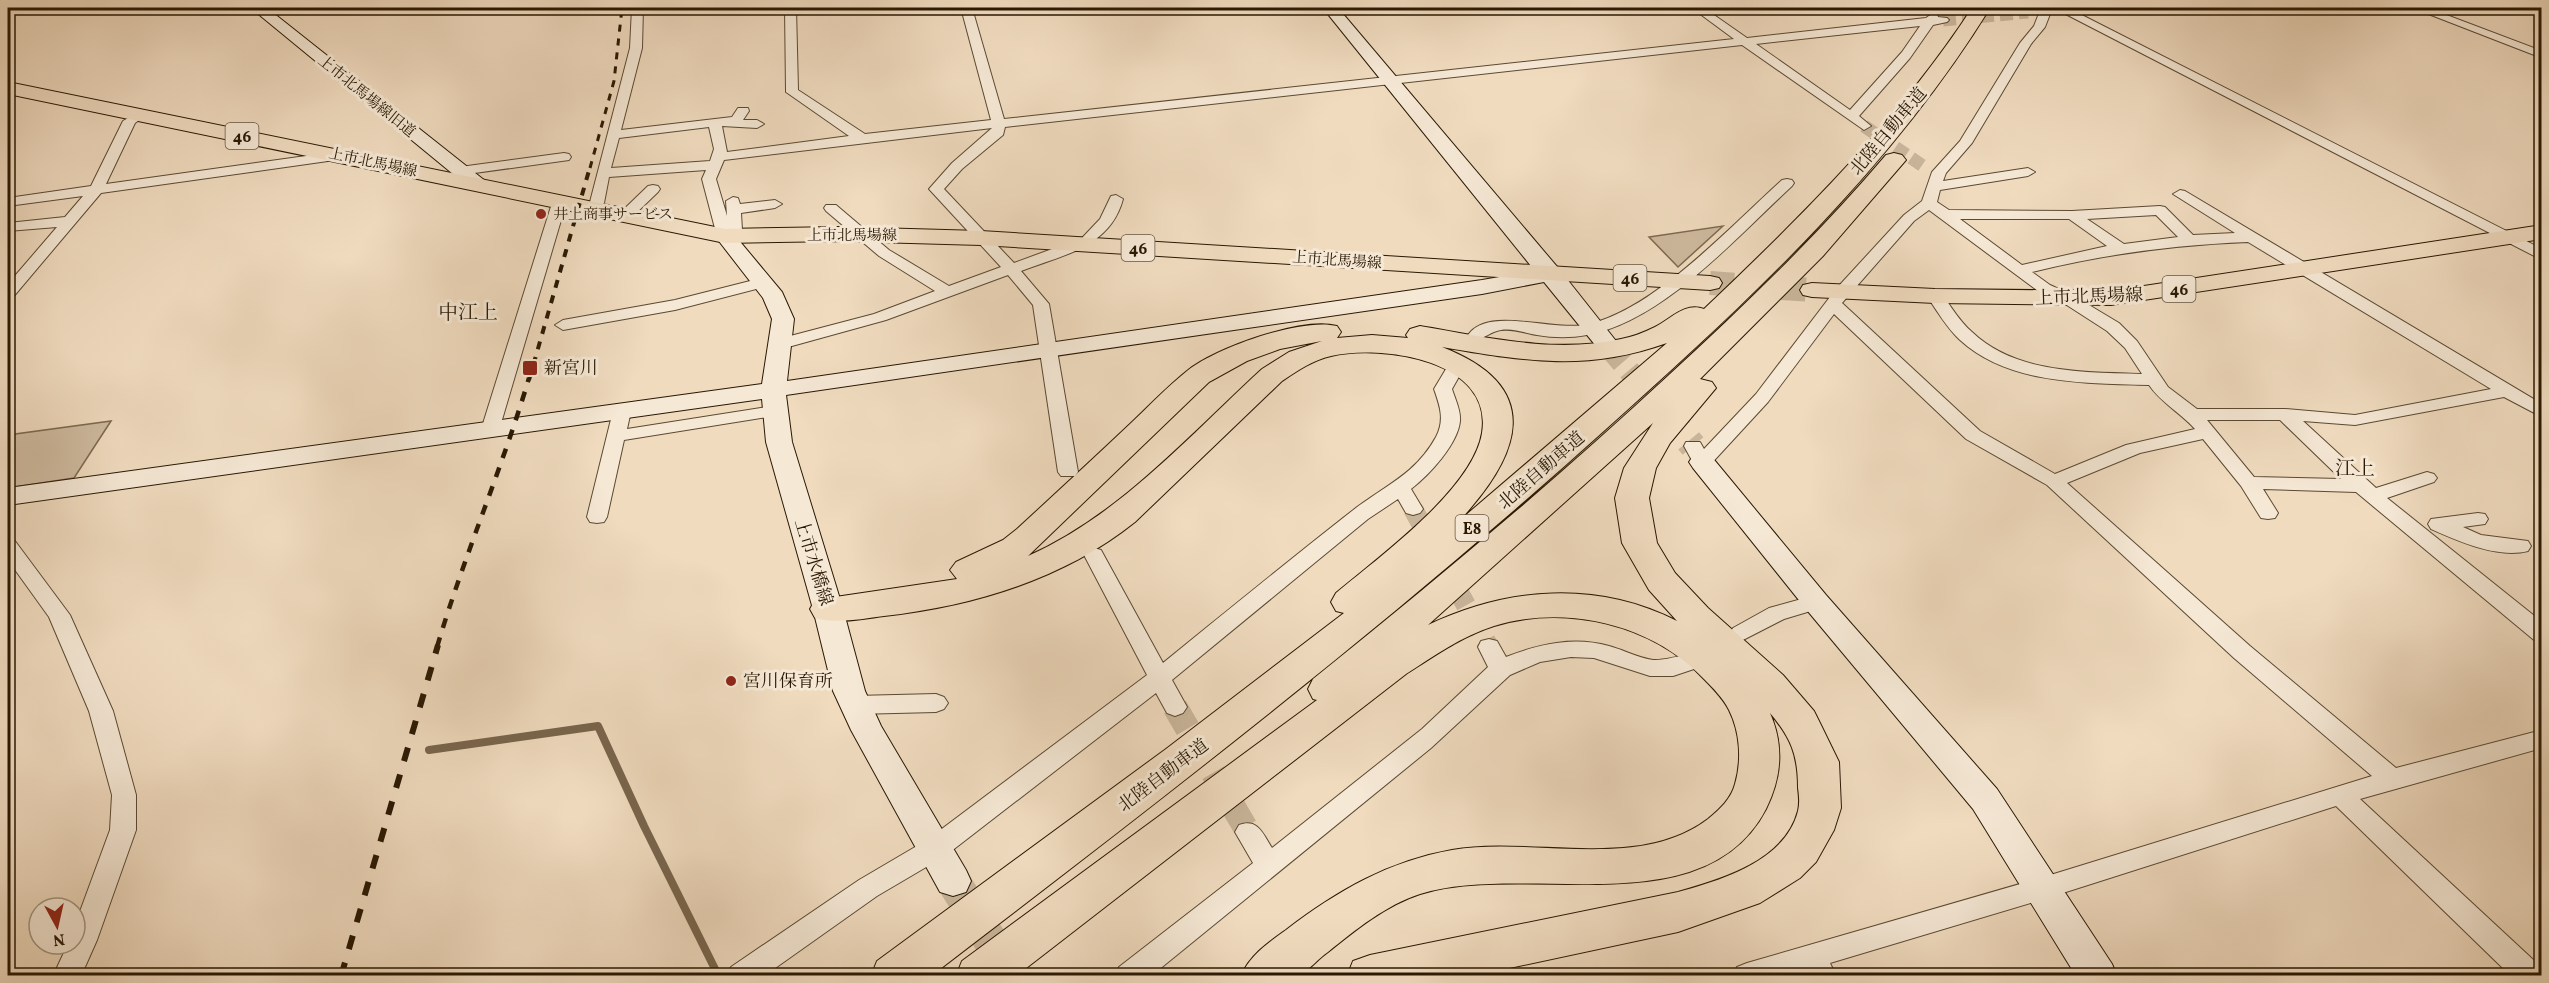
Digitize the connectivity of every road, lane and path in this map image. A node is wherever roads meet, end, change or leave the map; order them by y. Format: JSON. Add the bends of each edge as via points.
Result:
{"nodes":[{"id":1,"x":258,"y":8,"type":"edge"},
{"id":2,"x":637,"y":8,"type":"edge"},
{"id":3,"x":790,"y":8,"type":"edge"},
{"id":4,"x":966,"y":8,"type":"edge"},
{"id":5,"x":1330,"y":8,"type":"edge"},
{"id":6,"x":1697,"y":8,"type":"edge"},
{"id":7,"x":1939,"y":8,"type":"edge"},
{"id":8,"x":1981,"y":8,"type":"edge"},
{"id":9,"x":2061,"y":8,"type":"edge"},
{"id":10,"x":2066,"y":8,"type":"edge"},
{"id":11,"x":2419,"y":8,"type":"edge"},
{"id":12,"x":2046,"y":9,"type":"junction"},
{"id":13,"x":2015,"y":10,"type":"edge"},
{"id":14,"x":1944,"y":20,"type":"tunnel mouth"},
{"id":15,"x":1930,"y":22,"type":"junction"},
{"id":16,"x":1744,"y":41,"type":"junction"},
{"id":17,"x":2541,"y":55,"type":"edge"},
{"id":18,"x":1392,"y":81,"type":"junction"},
{"id":19,"x":8,"y":88,"type":"edge"},
{"id":20,"x":140,"y":115,"type":"junction"},
{"id":21,"x":1852,"y":116,"type":"junction"},
{"id":22,"x":715,"y":122,"type":"junction"},
{"id":23,"x":757,"y":124,"type":"dead end"},
{"id":24,"x":999,"y":124,"type":"junction"},
{"id":25,"x":1864,"y":126,"type":"tunnel mouth"},
{"id":26,"x":614,"y":135,"type":"junction"},
{"id":27,"x":862,"y":138,"type":"junction"},
{"id":28,"x":342,"y":155,"type":"junction"},
{"id":29,"x":564,"y":157,"type":"dead end"},
{"id":30,"x":716,"y":161,"type":"junction"},
{"id":31,"x":2028,"y":172,"type":"dead end"},
{"id":32,"x":603,"y":173,"type":"junction"},
{"id":33,"x":469,"y":178,"type":"junction"},
{"id":34,"x":1787,"y":183,"type":"dead end"},
{"id":35,"x":1933,"y":187,"type":"junction"},
{"id":36,"x":653,"y":189,"type":"dead end"},
{"id":37,"x":96,"y":190,"type":"junction"},
{"id":38,"x":1834,"y":194,"type":"junction"},
{"id":39,"x":2180,"y":194,"type":"dead end"},
{"id":40,"x":1116,"y":199,"type":"dead end"},
{"id":41,"x":560,"y":201,"type":"junction"},
{"id":42,"x":8,"y":202,"type":"edge"},
{"id":43,"x":1929,"y":203,"type":"junction"},
{"id":44,"x":775,"y":204,"type":"dead end"},
{"id":45,"x":593,"y":208,"type":"junction"},
{"id":46,"x":831,"y":208,"type":"dead end"},
{"id":47,"x":626,"y":214,"type":"junction"},
{"id":48,"x":1945,"y":215,"type":"junction"},
{"id":49,"x":2072,"y":215,"type":"junction"},
{"id":50,"x":69,"y":221,"type":"junction"},
{"id":51,"x":8,"y":227,"type":"edge"},
{"id":52,"x":2541,"y":232,"type":"edge"},
{"id":53,"x":861,"y":234,"type":"junction"},
{"id":54,"x":724,"y":236,"type":"junction"},
{"id":55,"x":2250,"y":237,"type":"junction"},
{"id":56,"x":981,"y":238,"type":"junction"},
{"id":57,"x":2507,"y":238,"type":"junction"},
{"id":58,"x":2190,"y":240,"type":"junction"},
{"id":59,"x":1077,"y":244,"type":"junction"},
{"id":60,"x":2121,"y":249,"type":"junction"},
{"id":61,"x":1812,"y":252,"type":"junction"},
{"id":62,"x":2541,"y":255,"type":"edge"},
{"id":63,"x":1011,"y":269,"type":"junction"},
{"id":64,"x":2020,"y":270,"type":"junction"},
{"id":65,"x":2304,"y":270,"type":"junction"},
{"id":66,"x":1551,"y":274,"type":"junction"},
{"id":67,"x":1679,"y":280,"type":"junction"},
{"id":68,"x":762,"y":283,"type":"junction"},
{"id":69,"x":1710,"y":283,"type":"tunnel mouth"},
{"id":70,"x":1812,"y":290,"type":"tunnel mouth"},
{"id":71,"x":947,"y":292,"type":"junction"},
{"id":72,"x":8,"y":293,"type":"edge"},
{"id":73,"x":1935,"y":296,"type":"junction"},
{"id":74,"x":1838,"y":298,"type":"junction"},
{"id":75,"x":2068,"y":299,"type":"junction"},
{"id":76,"x":563,"y":325,"type":"dead end"},
{"id":77,"x":1594,"y":328,"type":"junction"},
{"id":78,"x":1476,"y":335,"type":"dead end"},
{"id":79,"x":781,"y":344,"type":"junction"},
{"id":80,"x":1608,"y":346,"type":"tunnel mouth"},
{"id":81,"x":1050,"y":349,"type":"junction"},
{"id":82,"x":1452,"y":373,"type":"dead end"},
{"id":83,"x":2154,"y":380,"type":"junction"},
{"id":84,"x":2507,"y":391,"type":"junction"},
{"id":85,"x":774,"y":400,"type":"junction"},
{"id":86,"x":622,"y":411,"type":"junction"},
{"id":87,"x":2541,"y":412,"type":"edge"},
{"id":88,"x":2285,"y":414,"type":"junction"},
{"id":89,"x":2193,"y":415,"type":"junction"},
{"id":90,"x":490,"y":429,"type":"junction"},
{"id":91,"x":2208,"y":433,"type":"junction"},
{"id":92,"x":616,"y":436,"type":"junction"},
{"id":93,"x":1697,"y":454,"type":"joint"},
{"id":94,"x":1068,"y":472,"type":"dead end"},
{"id":95,"x":2427,"y":478,"type":"dead end"},
{"id":96,"x":2054,"y":482,"type":"junction"},
{"id":97,"x":2249,"y":483,"type":"junction"},
{"id":98,"x":1401,"y":488,"type":"junction"},
{"id":99,"x":2367,"y":491,"type":"junction"},
{"id":100,"x":8,"y":497,"type":"edge"},
{"id":101,"x":1413,"y":509,"type":"tunnel mouth"},
{"id":102,"x":2268,"y":513,"type":"dead end"},
{"id":103,"x":597,"y":517,"type":"dead end"},
{"id":104,"x":2478,"y":519,"type":"dead end"},
{"id":105,"x":2438,"y":525,"type":"junction"},
{"id":106,"x":2412,"y":528,"type":"junction"},
{"id":107,"x":8,"y":546,"type":"edge"},
{"id":108,"x":2521,"y":546,"type":"dead end"},
{"id":109,"x":1094,"y":555,"type":"dead end"},
{"id":110,"x":1816,"y":602,"type":"junction"},
{"id":111,"x":828,"y":609,"type":"junction"},
{"id":112,"x":1741,"y":633,"type":"dead end"},
{"id":113,"x":2541,"y":634,"type":"edge"},
{"id":114,"x":1489,"y":647,"type":"tunnel mouth"},
{"id":115,"x":1686,"y":663,"type":"dead end"},
{"id":116,"x":1501,"y":670,"type":"junction"},
{"id":117,"x":1158,"y":679,"type":"junction"},
{"id":118,"x":936,"y":703,"type":"dead end"},
{"id":119,"x":855,"y":705,"type":"junction"},
{"id":120,"x":1175,"y":707,"type":"tunnel mouth"},
{"id":121,"x":2541,"y":739,"type":"edge"},
{"id":122,"x":2391,"y":779,"type":"junction"},
{"id":123,"x":2340,"y":795,"type":"junction"},
{"id":124,"x":1248,"y":832,"type":"tunnel mouth"},
{"id":125,"x":1082,"y":837,"type":"junction"},
{"id":126,"x":936,"y":848,"type":"junction"},
{"id":127,"x":1269,"y":866,"type":"junction"},
{"id":128,"x":953,"y":881,"type":"tunnel mouth"},
{"id":129,"x":2044,"y":888,"type":"junction"},
{"id":130,"x":1817,"y":966,"type":"edge"},
{"id":131,"x":67,"y":975,"type":"edge"},
{"id":132,"x":741,"y":975,"type":"edge"},
{"id":133,"x":894,"y":975,"type":"edge"},
{"id":134,"x":963,"y":975,"type":"edge"},
{"id":135,"x":979,"y":975,"type":"edge"},
{"id":136,"x":1129,"y":975,"type":"edge"},
{"id":137,"x":1264,"y":975,"type":"edge"},
{"id":138,"x":1370,"y":975,"type":"edge"},
{"id":139,"x":1747,"y":975,"type":"edge"},
{"id":140,"x":2098,"y":975,"type":"edge"},
{"id":141,"x":2531,"y":975,"type":"edge"}],
"edges":[{"from":1,"to":33,"type":"street","name":"上市北馬場線旧道"},
{"from":2,"to":26,"type":"street","via":[[636,48]]},
{"from":3,"to":27,"type":"street","via":[[792,92]]},
{"from":4,"to":24,"type":"street"},
{"from":5,"to":18,"type":"street"},
{"from":6,"to":16,"type":"street"},
{"from":7,"to":15,"type":"street"},
{"from":8,"to":38,"type":"highway","name":"北陸自動車道","number":"E8","via":[[1911,105]]},
{"from":9,"to":10,"type":"street"},
{"from":9,"to":12,"type":"street"},
{"from":9,"to":57,"type":"street"},
{"from":11,"to":17,"type":"street"},
{"from":12,"to":13,"type":"street"},
{"from":12,"to":35,"type":"street","via":[[2039,27],[1965,143],[1933,170]]},
{"from":13,"to":61,"type":"highway","name":"北陸自動車道","number":"E8","via":[[1892,163]]},
{"from":14,"to":15,"type":"street"},
{"from":15,"to":16,"type":"street"},
{"from":15,"to":21,"type":"street","via":[[1906,56]]},
{"from":16,"to":18,"type":"street"},
{"from":16,"to":21,"type":"street"},
{"from":18,"to":24,"type":"street"},
{"from":18,"to":66,"type":"street"},
{"from":19,"to":20,"type":"main road","name":"上市北馬場線","number":"46"},
{"from":20,"to":28,"type":"main road","name":"上市北馬場線","number":"46"},
{"from":20,"to":37,"type":"street","via":[[130,121]]},
{"from":21,"to":25,"type":"street"},
{"from":22,"to":23,"type":"street","via":[[740,116],[741,124]]},
{"from":22,"to":26,"type":"street"},
{"from":22,"to":30,"type":"street","via":[[721,149]]},
{"from":24,"to":27,"type":"street"},
{"from":24,"to":56,"type":"street","via":[[998,132],[936,189]]},
{"from":26,"to":32,"type":"street"},
{"from":27,"to":30,"type":"street"},
{"from":28,"to":33,"type":"main road","name":"上市北馬場線","number":"46"},
{"from":28,"to":37,"type":"street"},
{"from":29,"to":33,"type":"street"},
{"from":30,"to":32,"type":"street"},
{"from":30,"to":54,"type":"street","via":[[709,179]]},
{"from":31,"to":35,"type":"street"},
{"from":32,"to":45,"type":"street"},
{"from":33,"to":41,"type":"main road","name":"上市北馬場線","number":"46"},
{"from":34,"to":67,"type":"street"},
{"from":35,"to":43,"type":"street"},
{"from":36,"to":47,"type":"street"},
{"from":37,"to":42,"type":"street"},
{"from":37,"to":50,"type":"street"},
{"from":38,"to":111,"type":"highway","via":[[1708,305],[1660,336],[1625,348],[1574,355],[1540,353],[1392,331],[1341,330],[1302,335],[1237,355],[1215,365],[1181,391],[1015,548],[962,573],[888,589]]},
{"from":38,"to":125,"type":"highway","name":"北陸自動車道","number":"E8","via":[[1790,242],[1678,349],[1491,513],[1245,712]]},
{"from":39,"to":55,"type":"street"},
{"from":40,"to":59,"type":"street","via":[[1104,226],[1087,241]]},
{"from":41,"to":45,"type":"main road","name":"上市北馬場線","number":"46"},
{"from":41,"to":90,"type":"street"},
{"from":43,"to":48,"type":"street"},
{"from":43,"to":74,"type":"street","via":[[1909,218]]},
{"from":44,"to":54,"type":"street","via":[[734,205],[735,230]]},
{"from":45,"to":47,"type":"main road","name":"上市北馬場線","number":"46"},
{"from":46,"to":53,"type":"street"},
{"from":47,"to":54,"type":"main road","name":"上市北馬場線","number":"46"},
{"from":48,"to":49,"type":"street"},
{"from":48,"to":64,"type":"street"},
{"from":49,"to":58,"type":"street","via":[[2160,210]]},
{"from":49,"to":60,"type":"street"},
{"from":50,"to":51,"type":"street"},
{"from":50,"to":72,"type":"street"},
{"from":52,"to":57,"type":"main road","name":"上市北馬場線","number":"46"},
{"from":53,"to":54,"type":"main road","name":"上市北馬場線","number":"46"},
{"from":53,"to":56,"type":"main road","name":"上市北馬場線","number":"46"},
{"from":53,"to":71,"type":"street"},
{"from":54,"to":68,"type":"street","name":"上市水橋線"},
{"from":55,"to":58,"type":"street"},
{"from":55,"to":65,"type":"street"},
{"from":56,"to":59,"type":"main road","name":"上市北馬場線","number":"46"},
{"from":56,"to":63,"type":"street"},
{"from":57,"to":62,"type":"street"},
{"from":57,"to":65,"type":"main road","name":"上市北馬場線","number":"46"},
{"from":58,"to":60,"type":"street"},
{"from":59,"to":63,"type":"street"},
{"from":59,"to":66,"type":"main road","name":"上市北馬場線","number":"46"},
{"from":60,"to":64,"type":"street"},
{"from":61,"to":134,"type":"highway","name":"北陸自動車道","number":"E8","via":[[1760,307],[1624,434],[1397,632],[1111,862]]},
{"from":61,"to":138,"type":"highway","via":[[1655,441],[1631,495],[1639,541],[1666,586],[1798,719],[1820,771],[1822,793],[1812,835],[1776,872],[1713,902]]},
{"from":63,"to":71,"type":"street"},
{"from":63,"to":81,"type":"street","via":[[1041,304]]},
{"from":64,"to":75,"type":"street"},
{"from":65,"to":75,"type":"main road","name":"上市北馬場線","number":"46","via":[[2136,296]]},
{"from":65,"to":84,"type":"street"},
{"from":66,"to":67,"type":"main road","name":"上市北馬場線","number":"46"},
{"from":66,"to":77,"type":"street"},
{"from":66,"to":81,"type":"street"},
{"from":67,"to":69,"type":"main road","name":"上市北馬場線","number":"46"},
{"from":67,"to":77,"type":"street","via":[[1632,313]]},
{"from":68,"to":76,"type":"street","via":[[675,305]]},
{"from":68,"to":79,"type":"street","name":"上市水橋線","via":[[774,297],[783,319]]},
{"from":70,"to":74,"type":"main road","name":"上市北馬場線","number":"46"},
{"from":71,"to":79,"type":"street"},
{"from":73,"to":74,"type":"main road","name":"上市北馬場線","number":"46"},
{"from":73,"to":75,"type":"main road","name":"上市北馬場線","number":"46"},
{"from":73,"to":83,"type":"street","via":[[1968,338],[2009,363],[2066,376]]},
{"from":74,"to":93,"type":"street","via":[[1762,398]]},
{"from":74,"to":96,"type":"street","via":[[1973,435]]},
{"from":75,"to":83,"type":"street","via":[[2113,327]]},
{"from":77,"to":78,"type":"street","via":[[1533,329],[1518,324],[1490,326]]},
{"from":77,"to":80,"type":"street"},
{"from":79,"to":85,"type":"street","name":"上市水橋線"},
{"from":81,"to":85,"type":"street"},
{"from":81,"to":94,"type":"street"},
{"from":82,"to":98,"type":"street","via":[[1443,389],[1451,421],[1446,436],[1422,471]]},
{"from":83,"to":89,"type":"street"},
{"from":84,"to":87,"type":"street"},
{"from":84,"to":88,"type":"street","via":[[2355,420]]},
{"from":85,"to":86,"type":"street"},
{"from":85,"to":92,"type":"street"},
{"from":85,"to":111,"type":"street","name":"上市水橋線","via":[[779,441]]},
{"from":86,"to":90,"type":"street"},
{"from":86,"to":92,"type":"street"},
{"from":88,"to":89,"type":"street"},
{"from":88,"to":99,"type":"street"},
{"from":89,"to":91,"type":"street"},
{"from":90,"to":100,"type":"street"},
{"from":91,"to":96,"type":"street","via":[[2182,436],[2109,458]]},
{"from":91,"to":97,"type":"street"},
{"from":92,"to":103,"type":"street"},
{"from":93,"to":110,"type":"street"},
{"from":95,"to":99,"type":"street"},
{"from":96,"to":122,"type":"street","via":[[2242,652]]},
{"from":97,"to":99,"type":"street","via":[[2317,483]]},
{"from":97,"to":102,"type":"street"},
{"from":98,"to":101,"type":"street"},
{"from":98,"to":117,"type":"street","via":[[1361,514]]},
{"from":99,"to":106,"type":"street"},
{"from":104,"to":105,"type":"street"},
{"from":105,"to":106,"type":"street"},
{"from":105,"to":108,"type":"street","via":[[2477,541]]},
{"from":106,"to":113,"type":"street"},
{"from":107,"to":131,"type":"street","via":[[59,615],[101,711],[124,795],[123,830],[84,940]]},
{"from":109,"to":117,"type":"street"},
{"from":110,"to":112,"type":"street","via":[[1771,614]]},
{"from":110,"to":129,"type":"street","via":[[1985,799]]},
{"from":111,"to":119,"type":"street","name":"上市水橋線"},
{"from":111,"to":125,"type":"highway","via":[[886,605],[1003,579],[1090,539],[1160,482],[1272,375],[1310,353],[1353,345],[1397,345],[1443,357],[1479,379],[1495,404],[1498,433],[1487,465],[1450,512]]},
{"from":114,"to":116,"type":"street"},
{"from":115,"to":116,"type":"street","via":[[1656,669],[1592,650],[1556,650]]},
{"from":116,"to":127,"type":"street","via":[[1431,735]]},
{"from":117,"to":120,"type":"street"},
{"from":117,"to":126,"type":"street"},
{"from":118,"to":119,"type":"street"},
{"from":119,"to":126,"type":"street","name":"上市水橋線"},
{"from":121,"to":122,"type":"street"},
{"from":122,"to":123,"type":"street"},
{"from":123,"to":129,"type":"street"},
{"from":123,"to":141,"type":"street"},
{"from":124,"to":127,"type":"street"},
{"from":125,"to":133,"type":"highway","name":"北陸自動車道","number":"E8"},
{"from":126,"to":128,"type":"street","name":"上市水橋線"},
{"from":126,"to":132,"type":"street","via":[[868,888]]},
{"from":127,"to":136,"type":"street"},
{"from":129,"to":130,"type":"street"},
{"from":129,"to":140,"type":"street"},
{"from":130,"to":139,"type":"street"},
{"from":135,"to":137,"type":"highway","via":[[1366,686],[1444,634],[1486,615],[1542,605],[1616,612],[1646,622],[1695,647],[1721,669],[1740,693],[1759,739],[1761,762],[1756,788],[1745,810],[1729,828],[1706,844],[1644,864],[1491,864],[1411,878],[1357,905]]}]}
